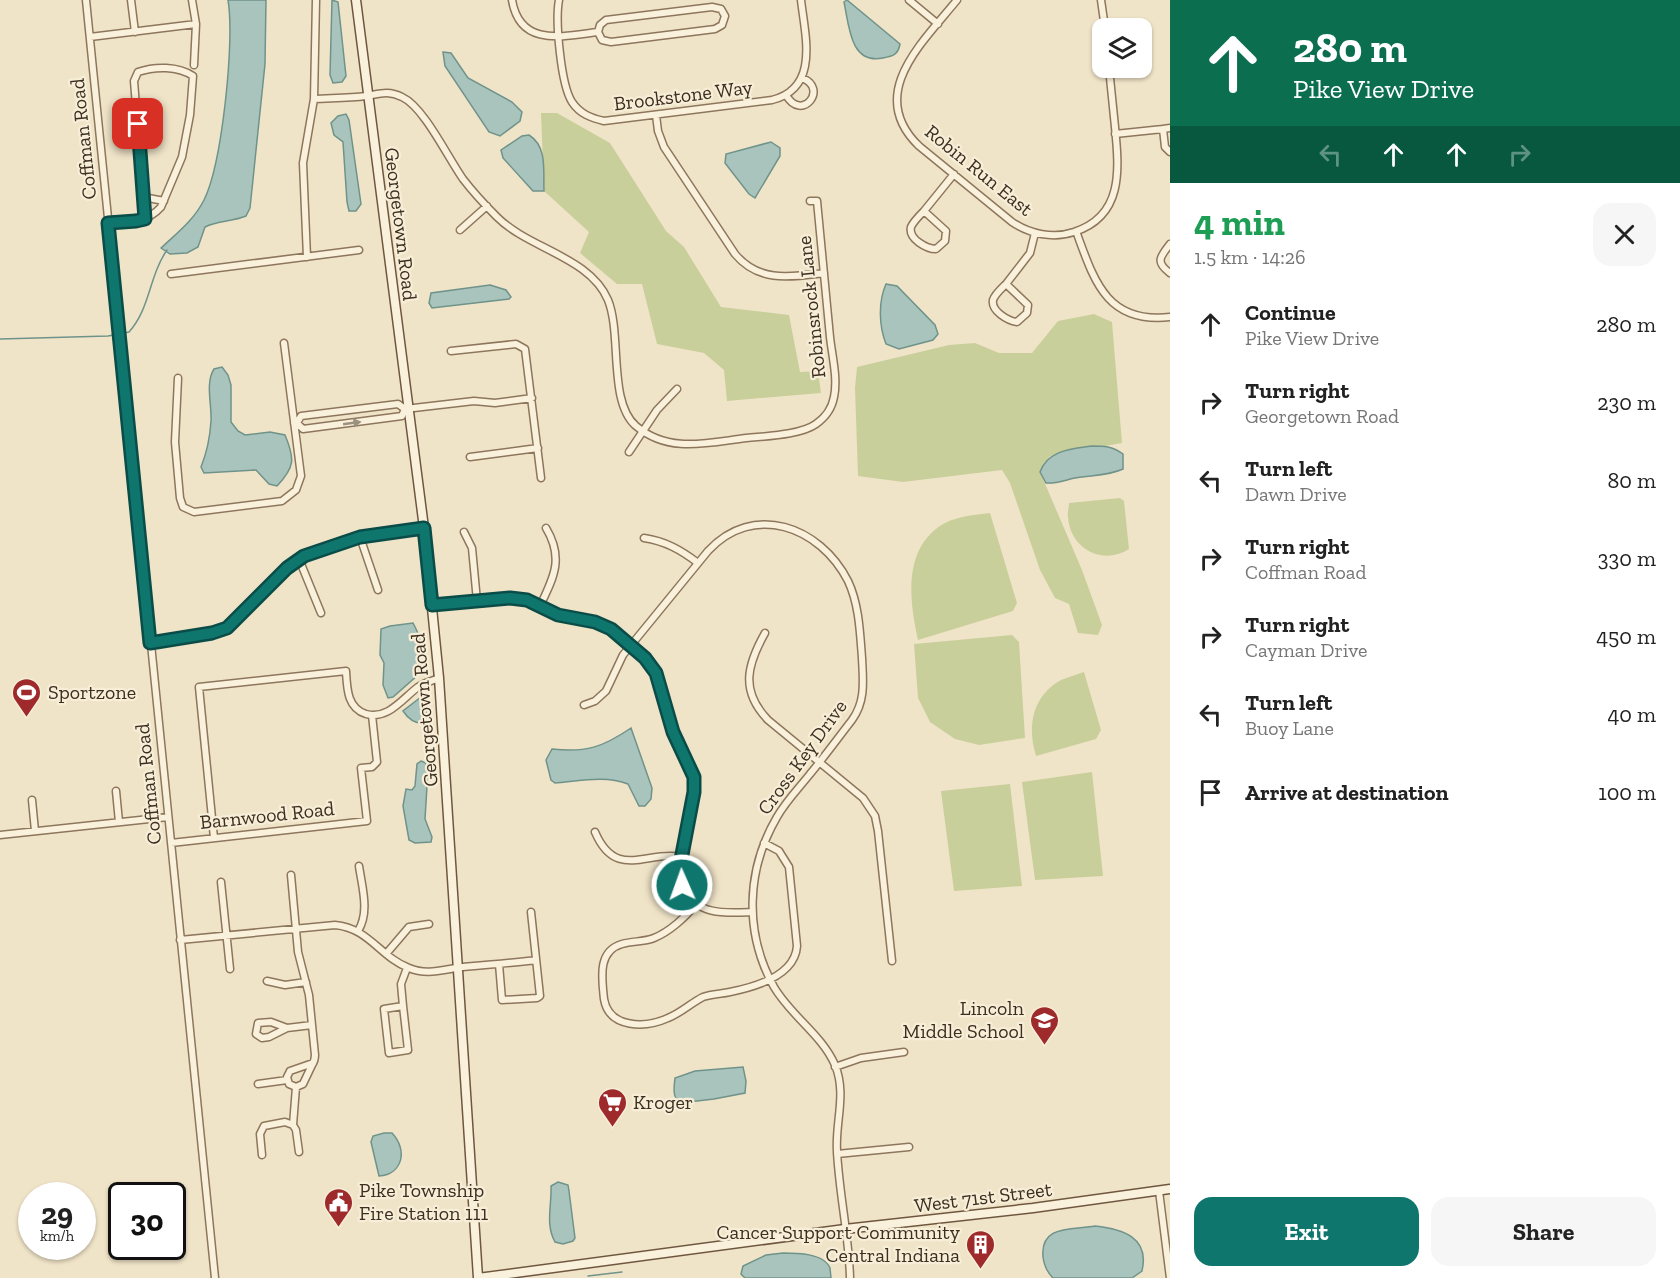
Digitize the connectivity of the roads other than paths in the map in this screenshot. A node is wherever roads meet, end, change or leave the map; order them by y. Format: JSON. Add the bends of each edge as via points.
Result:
{"nodes":[{"id":1,"x":86,"y":0,"type":"edge"},
{"id":2,"x":131,"y":0,"type":"edge"},
{"id":3,"x":192,"y":0,"type":"edge"},
{"id":4,"x":316,"y":0,"type":"edge"},
{"id":5,"x":356,"y":0,"type":"edge"},
{"id":6,"x":512,"y":0,"type":"edge"},
{"id":7,"x":559,"y":0,"type":"edge"},
{"id":8,"x":801,"y":0,"type":"edge"},
{"id":9,"x":909,"y":0,"type":"edge"},
{"id":10,"x":957,"y":0,"type":"edge"},
{"id":11,"x":1101,"y":0,"type":"edge"},
{"id":12,"x":1103,"y":18,"type":"edge"},
{"id":13,"x":196,"y":24,"type":"junction"},
{"id":14,"x":938,"y":24,"type":"junction"},
{"id":15,"x":135,"y":32,"type":"junction"},
{"id":16,"x":598,"y":32,"type":"junction"},
{"id":17,"x":90,"y":37,"type":"junction"},
{"id":18,"x":559,"y":37,"type":"junction"},
{"id":19,"x":194,"y":65,"type":"dead end"},
{"id":20,"x":802,"y":78,"type":"junction"},
{"id":21,"x":1109,"y":78,"type":"edge"},
{"id":22,"x":786,"y":95,"type":"junction"},
{"id":23,"x":368,"y":96,"type":"junction"},
{"id":24,"x":314,"y":99,"type":"junction"},
{"id":25,"x":656,"y":115,"type":"junction"},
{"id":26,"x":1166,"y":129,"type":"edge"},
{"id":27,"x":1115,"y":134,"type":"junction"},
{"id":28,"x":1170,"y":152,"type":"edge"},
{"id":29,"x":954,"y":174,"type":"junction"},
{"id":30,"x":144,"y":197,"type":"junction"},
{"id":31,"x":164,"y":201,"type":"junction"},
{"id":32,"x":810,"y":201,"type":"dead end"},
{"id":33,"x":487,"y":206,"type":"junction"},
{"id":34,"x":924,"y":211,"type":"junction"},
{"id":35,"x":145,"y":219,"type":"junction"},
{"id":36,"x":108,"y":223,"type":"junction"},
{"id":37,"x":460,"y":230,"type":"dead end"},
{"id":38,"x":1076,"y":231,"type":"junction"},
{"id":39,"x":1035,"y":233,"type":"junction"},
{"id":40,"x":1170,"y":244,"type":"edge"},
{"id":41,"x":359,"y":250,"type":"dead end"},
{"id":42,"x":307,"y":257,"type":"junction"},
{"id":43,"x":824,"y":273,"type":"junction"},
{"id":44,"x":1170,"y":273,"type":"edge"},
{"id":45,"x":171,"y":274,"type":"dead end"},
{"id":46,"x":1006,"y":284,"type":"junction"},
{"id":47,"x":1170,"y":317,"type":"edge"},
{"id":48,"x":284,"y":343,"type":"dead end"},
{"id":49,"x":451,"y":351,"type":"dead end"},
{"id":50,"x":178,"y":378,"type":"dead end"},
{"id":51,"x":677,"y":389,"type":"dead end"},
{"id":52,"x":532,"y":398,"type":"junction"},
{"id":53,"x":407,"y":409,"type":"junction"},
{"id":54,"x":296,"y":423,"type":"junction"},
{"id":55,"x":643,"y":430,"type":"junction"},
{"id":56,"x":538,"y":448,"type":"junction"},
{"id":57,"x":629,"y":452,"type":"dead end"},
{"id":58,"x":470,"y":457,"type":"dead end"},
{"id":59,"x":541,"y":478,"type":"dead end"},
{"id":60,"x":424,"y":528,"type":"junction"},
{"id":61,"x":546,"y":528,"type":"dead end"},
{"id":62,"x":464,"y":532,"type":"dead end"},
{"id":63,"x":360,"y":537,"type":"junction"},
{"id":64,"x":644,"y":538,"type":"dead end"},
{"id":65,"x":299,"y":559,"type":"junction"},
{"id":66,"x":698,"y":563,"type":"junction"},
{"id":67,"x":378,"y":590,"type":"dead end"},
{"id":68,"x":477,"y":601,"type":"junction"},
{"id":69,"x":432,"y":605,"type":"junction"},
{"id":70,"x":540,"y":606,"type":"junction"},
{"id":71,"x":321,"y":613,"type":"dead end"},
{"id":72,"x":765,"y":633,"type":"dead end"},
{"id":73,"x":150,"y":643,"type":"junction"},
{"id":74,"x":630,"y":646,"type":"junction"},
{"id":75,"x":439,"y":678,"type":"junction"},
{"id":76,"x":584,"y":705,"type":"dead end"},
{"id":77,"x":372,"y":715,"type":"junction"},
{"id":78,"x":819,"y":762,"type":"junction"},
{"id":79,"x":116,"y":791,"type":"dead end"},
{"id":80,"x":32,"y":800,"type":"dead end"},
{"id":81,"x":168,"y":817,"type":"junction"},
{"id":82,"x":119,"y":822,"type":"junction"},
{"id":83,"x":35,"y":831,"type":"junction"},
{"id":84,"x":595,"y":832,"type":"dead end"},
{"id":85,"x":0,"y":835,"type":"edge"},
{"id":86,"x":214,"y":838,"type":"junction"},
{"id":87,"x":171,"y":843,"type":"junction"},
{"id":88,"x":764,"y":843,"type":"junction"},
{"id":89,"x":681,"y":857,"type":"junction"},
{"id":90,"x":359,"y":866,"type":"dead end"},
{"id":91,"x":291,"y":875,"type":"dead end"},
{"id":92,"x":221,"y":882,"type":"dead end"},
{"id":93,"x":696,"y":904,"type":"junction"},
{"id":94,"x":531,"y":912,"type":"dead end"},
{"id":95,"x":752,"y":912,"type":"junction"},
{"id":96,"x":429,"y":924,"type":"dead end"},
{"id":97,"x":296,"y":928,"type":"junction"},
{"id":98,"x":358,"y":931,"type":"junction"},
{"id":99,"x":226,"y":935,"type":"junction"},
{"id":100,"x":180,"y":940,"type":"junction"},
{"id":101,"x":386,"y":954,"type":"junction"},
{"id":102,"x":536,"y":960,"type":"junction"},
{"id":103,"x":892,"y":961,"type":"dead end"},
{"id":104,"x":499,"y":964,"type":"junction"},
{"id":105,"x":407,"y":968,"type":"junction"},
{"id":106,"x":458,"y":968,"type":"junction"},
{"id":107,"x":230,"y":969,"type":"dead end"},
{"id":108,"x":770,"y":978,"type":"junction"},
{"id":109,"x":267,"y":981,"type":"dead end"},
{"id":110,"x":306,"y":982,"type":"junction"},
{"id":111,"x":403,"y":1005,"type":"junction"},
{"id":112,"x":312,"y":1025,"type":"junction"},
{"id":113,"x":287,"y":1028,"type":"junction"},
{"id":114,"x":904,"y":1052,"type":"dead end"},
{"id":115,"x":313,"y":1063,"type":"junction"},
{"id":116,"x":835,"y":1066,"type":"junction"},
{"id":117,"x":287,"y":1080,"type":"junction"},
{"id":118,"x":258,"y":1084,"type":"dead end"},
{"id":119,"x":296,"y":1087,"type":"junction"},
{"id":120,"x":293,"y":1125,"type":"junction"},
{"id":121,"x":909,"y":1147,"type":"dead end"},
{"id":122,"x":299,"y":1152,"type":"dead end"},
{"id":123,"x":837,"y":1154,"type":"junction"},
{"id":124,"x":262,"y":1155,"type":"dead end"},
{"id":125,"x":1170,"y":1190,"type":"edge"},
{"id":126,"x":1159,"y":1191,"type":"junction"},
{"id":127,"x":844,"y":1229,"type":"junction"},
{"id":128,"x":215,"y":1278,"type":"edge"},
{"id":129,"x":478,"y":1278,"type":"edge"},
{"id":130,"x":850,"y":1278,"type":"edge"},
{"id":131,"x":1170,"y":1278,"type":"edge"}],
"edges":[{"from":1,"to":17,"type":"street","name":"Coffman Road"},
{"from":2,"to":15,"type":"street"},
{"from":3,"to":13,"type":"street"},
{"from":4,"to":24,"type":"street"},
{"from":5,"to":23,"type":"main road","name":"Georgetown Road"},
{"from":6,"to":18,"type":"street","via":[[526,27],[542,36]]},
{"from":7,"to":18,"type":"street"},
{"from":8,"to":20,"type":"street","via":[[807,57]]},
{"from":9,"to":14,"type":"street"},
{"from":10,"to":14,"type":"street","name":"Robin Run East"},
{"from":11,"to":12,"type":"street"},
{"from":13,"to":15,"type":"street"},
{"from":13,"to":19,"type":"street"},
{"from":14,"to":29,"type":"street","name":"Robin Run East","via":[[906,66],[898,101],[910,136]]},
{"from":15,"to":17,"type":"street"},
{"from":16,"to":16,"type":"street","via":[[607,42],[645,38],[718,28],[725,16],[721,9],[712,7],[606,20]]},
{"from":16,"to":18,"type":"street"},
{"from":17,"to":36,"type":"street","name":"Coffman Road"},
{"from":18,"to":25,"type":"street","name":"Brookstone Way","via":[[567,92],[584,114],[604,121]]},
{"from":20,"to":22,"type":"street","name":"Brookstone Way"},
{"from":20,"to":22,"type":"street","name":"Brookstone Way","via":[[813,87],[812,99],[798,106]]},
{"from":21,"to":27,"type":"street"},
{"from":22,"to":25,"type":"street","name":"Brookstone Way"},
{"from":23,"to":24,"type":"street"},
{"from":23,"to":33,"type":"street","via":[[389,93],[411,102]]},
{"from":23,"to":53,"type":"main road","name":"Georgetown Road"},
{"from":24,"to":42,"type":"street","via":[[303,164]]},
{"from":25,"to":43,"type":"street","via":[[664,147],[743,263],[772,277]]},
{"from":26,"to":27,"type":"street"},
{"from":26,"to":28,"type":"street","via":[[1166,147]]},
{"from":27,"to":38,"type":"street","via":[[1119,172],[1115,192],[1098,218]]},
{"from":29,"to":34,"type":"street"},
{"from":29,"to":39,"type":"street","name":"Robin Run East","via":[[1012,222]]},
{"from":30,"to":31,"type":"street"},
{"from":30,"to":31,"type":"street","via":[[134,81],[138,72],[149,68],[184,70],[193,76],[190,116],[182,157]]},
{"from":30,"to":35,"type":"street"},
{"from":31,"to":35,"type":"street"},
{"from":32,"to":43,"type":"street","name":"Robinsrock Lane","via":[[817,201]]},
{"from":33,"to":37,"type":"street"},
{"from":33,"to":55,"type":"street","via":[[517,232],[583,269],[601,288],[612,314],[623,406]]},
{"from":34,"to":34,"type":"street","via":[[912,225],[911,233],[927,248],[936,249],[945,241],[946,232]]},
{"from":35,"to":36,"type":"street"},
{"from":36,"to":73,"type":"street","name":"Coffman Road"},
{"from":38,"to":39,"type":"street","name":"Robin Run East","via":[[1059,235]]},
{"from":38,"to":47,"type":"street","via":[[1093,278],[1111,301],[1133,314]]},
{"from":39,"to":46,"type":"street","via":[[1030,253]]},
{"from":40,"to":44,"type":"street","via":[[1160,260]]},
{"from":41,"to":42,"type":"street"},
{"from":42,"to":45,"type":"street"},
{"from":43,"to":55,"type":"street","name":"Robinsrock Lane","via":[[835,387],[833,402],[813,426],[689,445],[665,442]]},
{"from":46,"to":46,"type":"street","via":[[995,297],[994,307],[1017,322],[1027,313],[1028,305]]},
{"from":48,"to":54,"type":"street"},
{"from":49,"to":52,"type":"street","via":[[522,346]]},
{"from":50,"to":54,"type":"street","via":[[175,442],[180,500],[187,510],[279,502],[292,495],[301,476]]},
{"from":51,"to":55,"type":"street"},
{"from":52,"to":53,"type":"street"},
{"from":52,"to":56,"type":"street"},
{"from":53,"to":54,"type":"street","via":[[399,404],[322,413],[301,416]]},
{"from":54,"to":53,"type":"street","one_way":true,"via":[[303,429],[402,416]]},
{"from":53,"to":60,"type":"main road","name":"Georgetown Road"},
{"from":55,"to":57,"type":"street"},
{"from":56,"to":58,"type":"street"},
{"from":56,"to":59,"type":"street"},
{"from":60,"to":63,"type":"street"},
{"from":60,"to":69,"type":"main road","name":"Georgetown Road"},
{"from":61,"to":70,"type":"street","via":[[555,549],[556,566]]},
{"from":62,"to":68,"type":"street","via":[[472,548]]},
{"from":63,"to":65,"type":"street"},
{"from":63,"to":67,"type":"street"},
{"from":64,"to":66,"type":"street","via":[[675,548]]},
{"from":65,"to":71,"type":"street"},
{"from":65,"to":73,"type":"street","via":[[227,628]]},
{"from":66,"to":74,"type":"street"},
{"from":66,"to":78,"type":"street","name":"Cross Key Drive","via":[[732,531],[762,524],[783,526],[808,537],[832,558],[848,581],[857,614],[862,702]]},
{"from":68,"to":69,"type":"street"},
{"from":68,"to":70,"type":"street","via":[[510,598]]},
{"from":69,"to":75,"type":"main road","name":"Georgetown Road"},
{"from":70,"to":74,"type":"street","via":[[558,615],[611,629]]},
{"from":72,"to":78,"type":"street","via":[[749,669],[754,702],[768,720]]},
{"from":73,"to":81,"type":"street","name":"Coffman Road"},
{"from":74,"to":76,"type":"street","via":[[619,660],[606,691]]},
{"from":74,"to":89,"type":"street","via":[[656,673],[673,732],[693,772],[694,792]]},
{"from":75,"to":77,"type":"street","via":[[419,686],[389,711]]},
{"from":75,"to":106,"type":"main road","name":"Georgetown Road"},
{"from":77,"to":86,"type":"street","name":"Barnwood Road","via":[[377,762],[361,768],[367,821]]},
{"from":77,"to":86,"type":"street","via":[[353,704],[346,671],[199,687]]},
{"from":78,"to":88,"type":"street","name":"Cross Key Drive","via":[[783,806]]},
{"from":78,"to":103,"type":"street","via":[[863,798],[875,816]]},
{"from":79,"to":82,"type":"street"},
{"from":80,"to":83,"type":"street"},
{"from":81,"to":82,"type":"street"},
{"from":81,"to":87,"type":"street","name":"Coffman Road"},
{"from":82,"to":83,"type":"street"},
{"from":83,"to":85,"type":"street"},
{"from":84,"to":89,"type":"street","via":[[608,851],[623,860]]},
{"from":86,"to":87,"type":"street","name":"Barnwood Road"},
{"from":87,"to":100,"type":"street","name":"Coffman Road"},
{"from":88,"to":95,"type":"street","name":"Cross Key Drive","via":[[754,880]]},
{"from":88,"to":108,"type":"street","via":[[779,851],[789,867],[797,946],[791,965]]},
{"from":89,"to":93,"type":"street","via":[[682,885]]},
{"from":90,"to":98,"type":"street","via":[[365,913]]},
{"from":91,"to":97,"type":"street"},
{"from":92,"to":99,"type":"street"},
{"from":93,"to":95,"type":"street","via":[[718,912]]},
{"from":93,"to":108,"type":"street","via":[[655,938],[611,950],[602,965],[609,1012],[617,1020],[634,1024],[663,1020],[702,998]]},
{"from":94,"to":102,"type":"street"},
{"from":95,"to":108,"type":"street","name":"Cross Key Drive","via":[[757,945]]},
{"from":96,"to":101,"type":"street","via":[[409,927]]},
{"from":97,"to":98,"type":"street","via":[[335,925]]},
{"from":97,"to":99,"type":"street"},
{"from":97,"to":110,"type":"street"},
{"from":98,"to":101,"type":"street"},
{"from":99,"to":100,"type":"street"},
{"from":99,"to":107,"type":"street"},
{"from":100,"to":128,"type":"street","name":"Coffman Road"},
{"from":101,"to":105,"type":"street"},
{"from":102,"to":104,"type":"street"},
{"from":102,"to":104,"type":"street","via":[[540,994],[537,998],[502,1000]]},
{"from":104,"to":106,"type":"street"},
{"from":105,"to":106,"type":"street","via":[[435,973]]},
{"from":105,"to":111,"type":"street","via":[[401,984]]},
{"from":106,"to":129,"type":"main road","name":"Georgetown Road"},
{"from":108,"to":116,"type":"street","name":"Cross Key Drive","via":[[788,1008],[826,1049]]},
{"from":109,"to":110,"type":"street","via":[[285,985]]},
{"from":110,"to":112,"type":"street"},
{"from":111,"to":111,"type":"street","via":[[408,1050],[389,1053],[384,1009]]},
{"from":112,"to":113,"type":"street"},
{"from":112,"to":115,"type":"street"},
{"from":113,"to":113,"type":"street","via":[[269,1037],[256,1034],[258,1023],[264,1021]]},
{"from":114,"to":116,"type":"street"},
{"from":115,"to":117,"type":"street","via":[[290,1071]]},
{"from":115,"to":119,"type":"street","via":[[303,1084]]},
{"from":116,"to":123,"type":"street","name":"Cross Key Drive","via":[[841,1098]]},
{"from":117,"to":118,"type":"street"},
{"from":117,"to":119,"type":"street"},
{"from":119,"to":120,"type":"street"},
{"from":120,"to":122,"type":"street"},
{"from":120,"to":124,"type":"street","via":[[285,1122],[263,1127]]},
{"from":121,"to":123,"type":"street"},
{"from":123,"to":127,"type":"street","name":"Cross Key Drive"},
{"from":125,"to":126,"type":"main road","name":"West 71st Street"},
{"from":126,"to":127,"type":"main road","name":"West 71st Street"},
{"from":126,"to":131,"type":"street"},
{"from":127,"to":129,"type":"main road","name":"West 71st Street"},
{"from":127,"to":130,"type":"street","name":"Cross Key Drive"}]}
